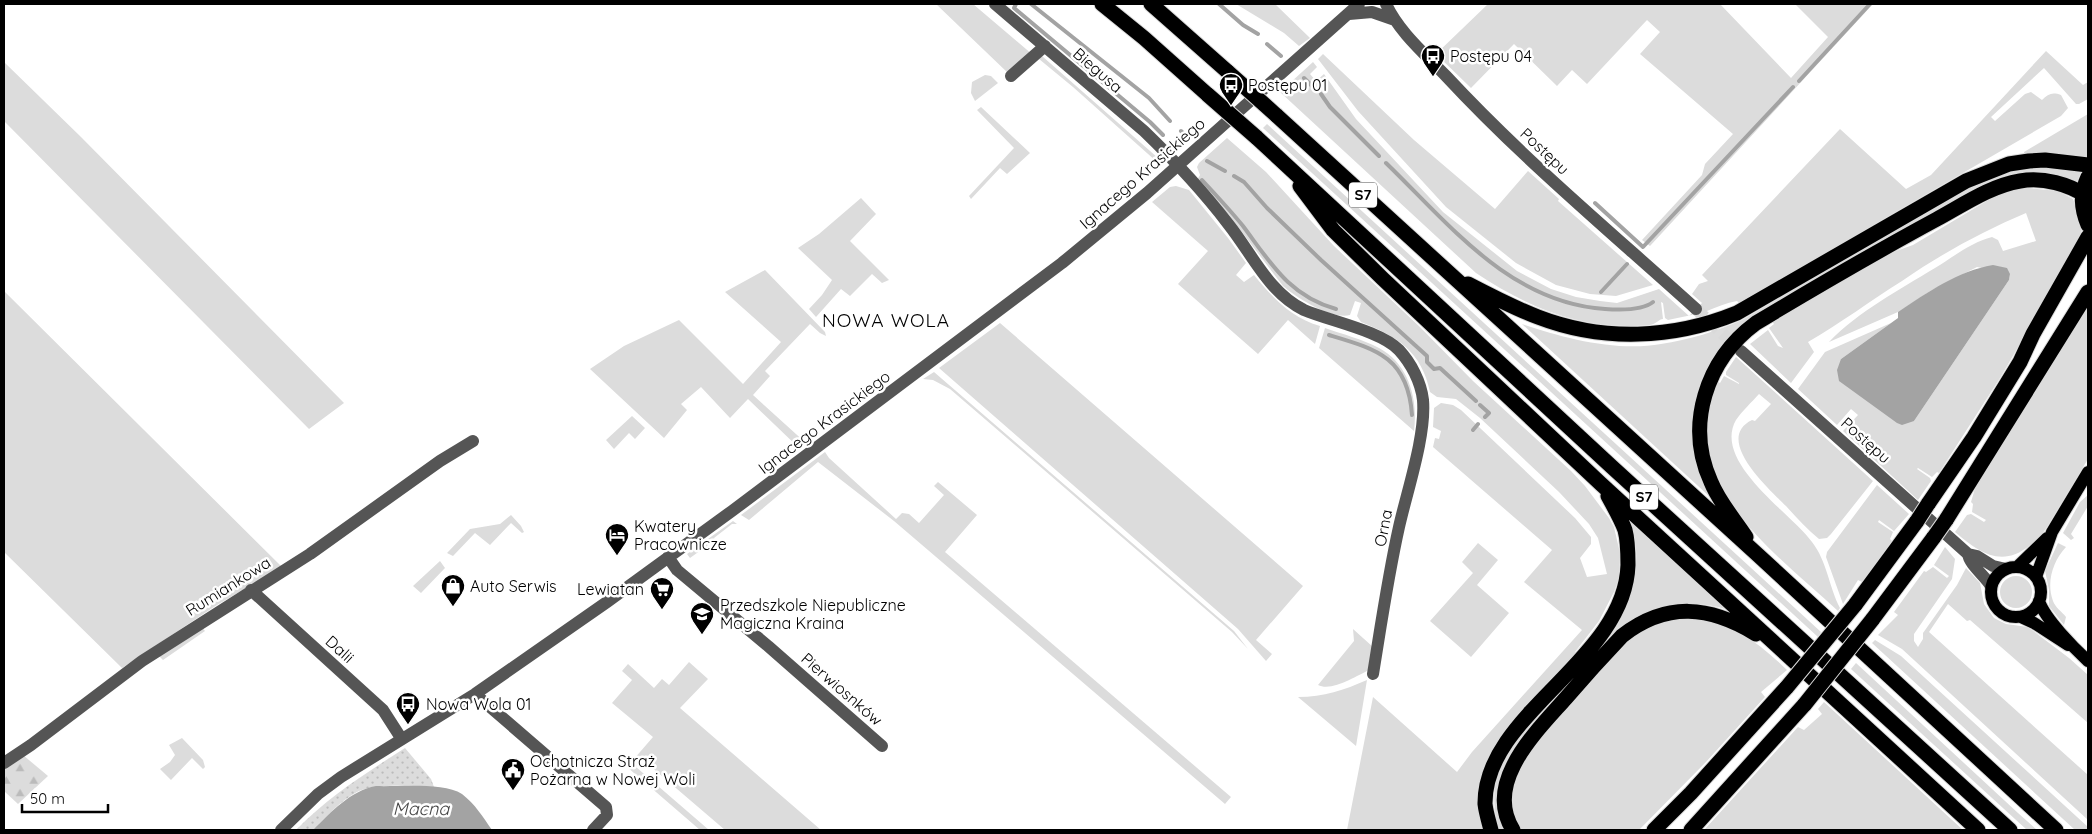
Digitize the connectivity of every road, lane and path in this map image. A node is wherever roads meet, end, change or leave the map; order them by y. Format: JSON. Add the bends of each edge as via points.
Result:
{"nodes":[{"id":1,"x":995,"y":4,"type":"edge"},
{"id":2,"x":1102,"y":4,"type":"edge"},
{"id":3,"x":1151,"y":4,"type":"edge"},
{"id":4,"x":1359,"y":4,"type":"edge"},
{"id":5,"x":1386,"y":4,"type":"edge"},
{"id":6,"x":1349,"y":14,"type":"junction"},
{"id":7,"x":1395,"y":20,"type":"junction"},
{"id":8,"x":1045,"y":46,"type":"junction"},
{"id":9,"x":1011,"y":76,"type":"dead end"},
{"id":10,"x":1281,"y":161,"type":"junction"},
{"id":11,"x":1178,"y":165,"type":"junction"},
{"id":12,"x":2088,"y":165,"type":"edge"},
{"id":13,"x":2088,"y":177,"type":"edge"},
{"id":14,"x":2085,"y":195,"type":"edge"},
{"id":15,"x":2088,"y":225,"type":"edge"},
{"id":16,"x":2088,"y":237,"type":"edge"},
{"id":17,"x":2088,"y":254,"type":"edge"},
{"id":18,"x":1451,"y":276,"type":"junction"},
{"id":19,"x":2088,"y":292,"type":"edge"},
{"id":20,"x":1696,"y":309,"type":"tunnel mouth"},
{"id":21,"x":1741,"y":350,"type":"tunnel mouth"},
{"id":22,"x":2020,"y":362,"type":"junction"},
{"id":23,"x":1421,"y":389,"type":"joint"},
{"id":24,"x":474,"y":441,"type":"dead end"},
{"id":25,"x":2088,"y":472,"type":"edge"},
{"id":26,"x":1601,"y":484,"type":"junction"},
{"id":27,"x":2052,"y":532,"type":"junction"},
{"id":28,"x":1968,"y":554,"type":"junction"},
{"id":29,"x":1758,"y":555,"type":"junction"},
{"id":30,"x":668,"y":558,"type":"junction"},
{"id":31,"x":2012,"y":568,"type":"junction"},
{"id":32,"x":2036,"y":577,"type":"junction"},
{"id":33,"x":1991,"y":586,"type":"junction"},
{"id":34,"x":251,"y":590,"type":"junction"},
{"id":35,"x":2039,"y":601,"type":"junction"},
{"id":36,"x":2020,"y":617,"type":"junction"},
{"id":37,"x":2074,"y":649,"type":"junction"},
{"id":38,"x":1783,"y":650,"type":"junction"},
{"id":39,"x":2088,"y":661,"type":"edge"},
{"id":40,"x":1373,"y":674,"type":"dead end"},
{"id":41,"x":475,"y":694,"type":"junction"},
{"id":42,"x":401,"y":738,"type":"junction"},
{"id":43,"x":882,"y":746,"type":"dead end"},
{"id":44,"x":4,"y":763,"type":"edge"},
{"id":45,"x":282,"y":830,"type":"edge"},
{"id":46,"x":593,"y":830,"type":"edge"},
{"id":47,"x":1491,"y":830,"type":"edge"},
{"id":48,"x":1513,"y":830,"type":"edge"},
{"id":49,"x":1654,"y":830,"type":"edge"},
{"id":50,"x":1691,"y":830,"type":"edge"},
{"id":51,"x":1978,"y":830,"type":"edge"},
{"id":52,"x":2010,"y":830,"type":"edge"},
{"id":53,"x":2056,"y":830,"type":"edge"}],
"edges":[{"from":1,"to":8,"type":"street","name":"Biegusa"},
{"from":2,"to":10,"type":"highway","number":"S7","bridge":true},
{"from":3,"to":18,"type":"highway","number":"S7","bridge":true},
{"from":4,"to":6,"type":"street","name":"Ignacego Krasickiego"},
{"from":5,"to":7,"type":"street","name":"Postępu"},
{"from":6,"to":7,"type":"street","via":[[1372,12]]},
{"from":6,"to":11,"type":"street","name":"Ignacego Krasickiego"},
{"from":7,"to":20,"type":"street","name":"Postępu","via":[[1494,126]]},
{"from":8,"to":9,"type":"street"},
{"from":8,"to":11,"type":"street","name":"Biegusa","via":[[1144,130]]},
{"from":10,"to":26,"type":"highway","via":[[1333,230]]},
{"from":10,"to":52,"type":"highway","number":"S7"},
{"from":11,"to":23,"type":"street","name":"Biegusa","via":[[1230,226],[1277,291],[1293,305],[1392,344],[1412,367]]},
{"from":11,"to":30,"type":"street","name":"Ignacego Krasickiego","via":[[1062,262]]},
{"from":12,"to":18,"type":"highway","via":[[2037,160],[1998,168],[1966,181],[1742,310],[1706,325],[1676,331],[1628,335],[1569,326],[1539,318]]},
{"from":13,"to":14,"type":"highway"},
{"from":14,"to":15,"type":"highway","via":[[2083,208]]},
{"from":14,"to":29,"type":"highway","via":[[2058,183],[2035,180],[1993,189],[1886,246],[1756,323],[1731,346],[1715,370],[1704,397],[1700,419],[1701,452],[1712,485]]},
{"from":16,"to":22,"type":"highway"},
{"from":17,"to":22,"type":"highway","via":[[2035,344]]},
{"from":18,"to":29,"type":"highway","number":"S7"},
{"from":19,"to":50,"type":"highway","bridge":true,"via":[[1946,520],[1805,704]]},
{"from":21,"to":28,"type":"street","name":"Postępu"},
{"from":22,"to":49,"type":"highway","bridge":true,"via":[[1974,437],[1855,605],[1788,687]]},
{"from":23,"to":40,"type":"street","name":"Orna","via":[[1423,416],[1420,442],[1396,541]]},
{"from":24,"to":34,"type":"street","name":"Rumiankowa","via":[[440,461],[310,554]]},
{"from":25,"to":27,"type":"main road"},
{"from":26,"to":38,"type":"highway"},
{"from":26,"to":47,"type":"highway","via":[[1625,531],[1628,551],[1624,593],[1603,632],[1508,740],[1498,757],[1487,784],[1485,804]]},
{"from":27,"to":31,"type":"main road"},
{"from":27,"to":32,"type":"main road"},
{"from":28,"to":31,"type":"street","name":"Postępu","via":[[1993,566]]},
{"from":28,"to":33,"type":"street","name":"Postępu"},
{"from":29,"to":53,"type":"highway","number":"S7"},
{"from":30,"to":41,"type":"street","name":"Ignacego Krasickiego"},
{"from":30,"to":43,"type":"street","name":"Pierwiosnków","via":[[677,570]]},
{"from":31,"to":32,"type":"main road","via":[[2030,572]]},
{"from":31,"to":33,"type":"main road","via":[[1996,577]]},
{"from":32,"to":35,"type":"main road","via":[[2040,584]]},
{"from":33,"to":36,"type":"main road","via":[[1992,603],[1997,610],[2012,618]]},
{"from":34,"to":42,"type":"street","name":"Dalii","via":[[384,710]]},
{"from":34,"to":44,"type":"street","name":"Rumiankowa","via":[[142,661]]},
{"from":35,"to":36,"type":"main road","via":[[2034,610]]},
{"from":35,"to":37,"type":"main road"},
{"from":36,"to":37,"type":"main road"},
{"from":37,"to":39,"type":"main road"},
{"from":38,"to":48,"type":"highway","via":[[1727,618],[1695,611],[1668,612],[1633,627],[1594,666],[1529,740],[1516,760],[1508,778],[1505,799],[1505,810]]},
{"from":38,"to":51,"type":"highway"},
{"from":41,"to":42,"type":"street","name":"Ignacego Krasickiego"},
{"from":41,"to":46,"type":"street","via":[[606,807],[605,819]]},
{"from":42,"to":45,"type":"street","name":"Ignacego Krasickiego","via":[[318,794]]}]}
